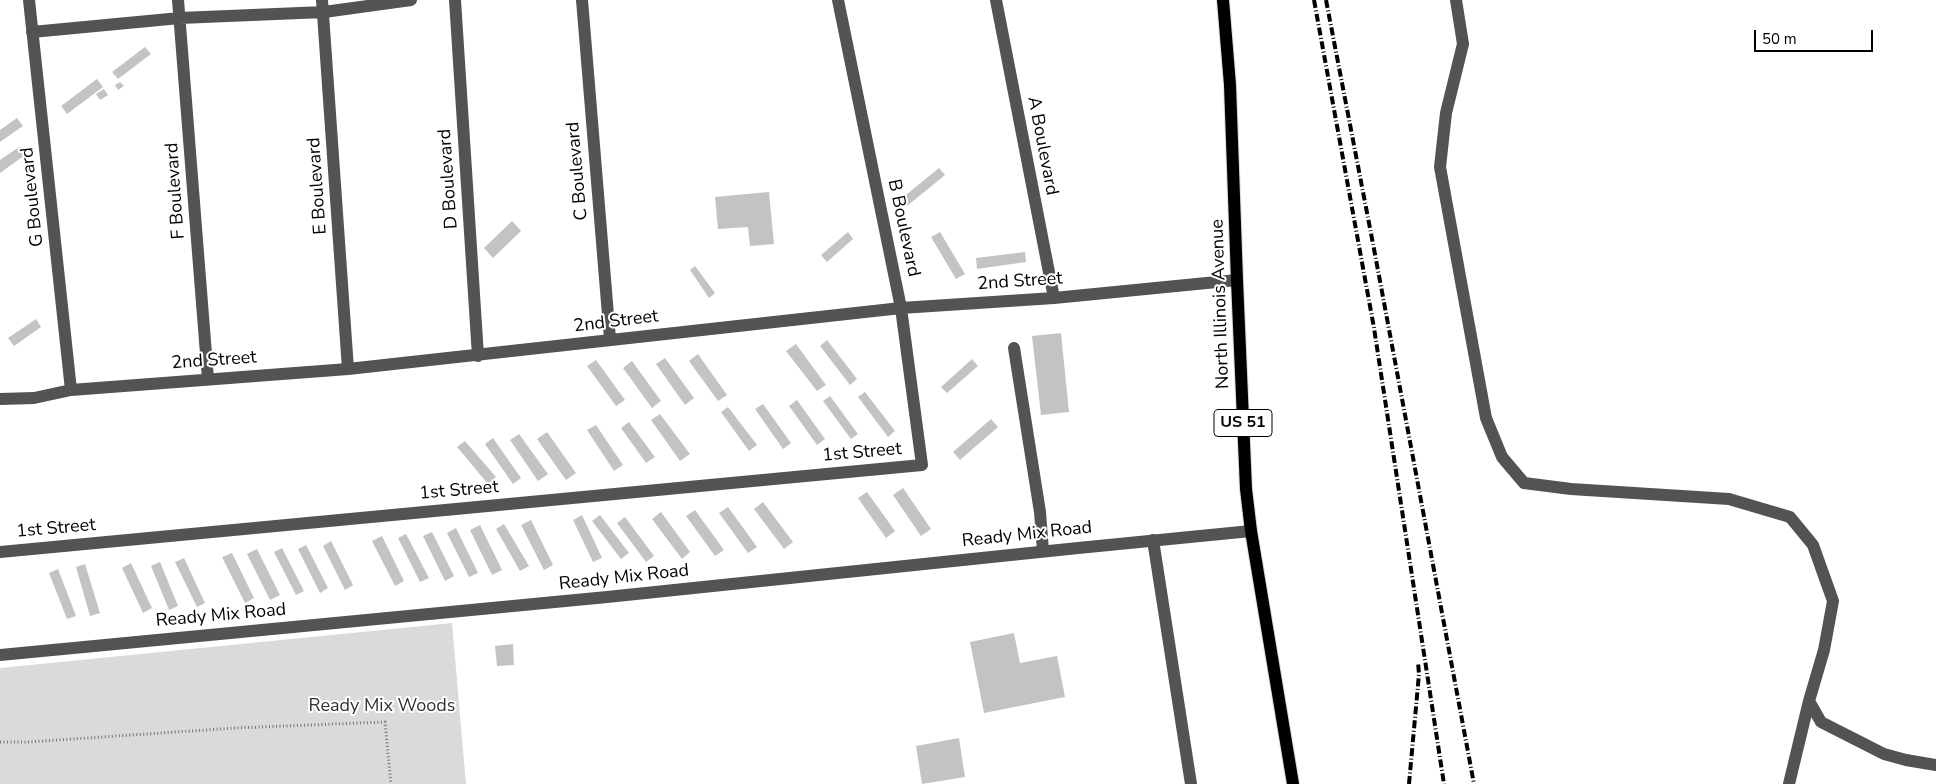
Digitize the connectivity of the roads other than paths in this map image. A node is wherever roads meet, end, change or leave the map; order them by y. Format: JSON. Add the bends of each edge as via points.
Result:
{"nodes":[{"id":1,"x":29,"y":0,"type":"edge"},
{"id":2,"x":178,"y":0,"type":"edge"},
{"id":3,"x":411,"y":0,"type":"edge"},
{"id":4,"x":455,"y":0,"type":"edge"},
{"id":5,"x":582,"y":0,"type":"edge"},
{"id":6,"x":838,"y":0,"type":"edge"},
{"id":7,"x":996,"y":0,"type":"edge"},
{"id":8,"x":1223,"y":0,"type":"edge"},
{"id":9,"x":1456,"y":0,"type":"edge"},
{"id":10,"x":323,"y":6,"type":"edge"},
{"id":11,"x":180,"y":18,"type":"junction"},
{"id":12,"x":32,"y":32,"type":"junction"},
{"id":13,"x":1237,"y":280,"type":"junction"},
{"id":14,"x":1054,"y":298,"type":"junction"},
{"id":15,"x":901,"y":308,"type":"junction"},
{"id":16,"x":610,"y":340,"type":"junction"},
{"id":17,"x":1014,"y":348,"type":"dead end"},
{"id":18,"x":478,"y":356,"type":"junction"},
{"id":19,"x":348,"y":369,"type":"junction"},
{"id":20,"x":208,"y":379,"type":"junction"},
{"id":21,"x":72,"y":390,"type":"junction"},
{"id":22,"x":0,"y":399,"type":"edge"},
{"id":23,"x":922,"y":465,"type":"joint"},
{"id":24,"x":1252,"y":531,"type":"junction"},
{"id":25,"x":1153,"y":540,"type":"junction"},
{"id":26,"x":1044,"y":551,"type":"junction"},
{"id":27,"x":0,"y":552,"type":"edge"},
{"id":28,"x":0,"y":655,"type":"edge"},
{"id":29,"x":1810,"y":701,"type":"junction"},
{"id":30,"x":1936,"y":765,"type":"edge"},
{"id":31,"x":1191,"y":784,"type":"edge"},
{"id":32,"x":1294,"y":784,"type":"edge"},
{"id":33,"x":1789,"y":784,"type":"edge"}],
"edges":[{"from":1,"to":12,"type":"street","name":"G Boulevard"},
{"from":2,"to":11,"type":"street","name":"F Boulevard"},
{"from":3,"to":10,"type":"street"},
{"from":4,"to":18,"type":"street","name":"D Boulevard"},
{"from":5,"to":16,"type":"street","name":"C Boulevard"},
{"from":6,"to":15,"type":"street","name":"B Boulevard"},
{"from":7,"to":14,"type":"street","name":"A Boulevard"},
{"from":8,"to":13,"type":"main road","name":"North Illinois Avenue","number":"US 51","via":[[1230,85]]},
{"from":9,"to":29,"type":"street","via":[[1463,44],[1446,113],[1440,167],[1486,418],[1502,457],[1524,482],[1571,489],[1729,499],[1790,518],[1813,545],[1833,601]]},
{"from":10,"to":11,"type":"street"},
{"from":10,"to":19,"type":"street","name":"E Boulevard"},
{"from":11,"to":12,"type":"street"},
{"from":11,"to":20,"type":"street","name":"F Boulevard"},
{"from":12,"to":21,"type":"street","name":"G Boulevard"},
{"from":13,"to":14,"type":"street","name":"2nd Street"},
{"from":13,"to":24,"type":"main road","name":"North Illinois Avenue","number":"US 51","via":[[1246,489]]},
{"from":14,"to":15,"type":"street","name":"2nd Street"},
{"from":15,"to":16,"type":"street","name":"2nd Street"},
{"from":15,"to":23,"type":"street","name":"B Boulevard"},
{"from":16,"to":18,"type":"street","name":"2nd Street"},
{"from":17,"to":26,"type":"street"},
{"from":18,"to":19,"type":"street","name":"2nd Street"},
{"from":19,"to":20,"type":"street","name":"2nd Street"},
{"from":20,"to":21,"type":"street","name":"2nd Street"},
{"from":21,"to":22,"type":"street","name":"2nd Street","via":[[34,398]]},
{"from":23,"to":27,"type":"street","name":"1st Street"},
{"from":24,"to":25,"type":"street","name":"Ready Mix Road"},
{"from":24,"to":32,"type":"main road","name":"North Illinois Avenue","number":"US 51"},
{"from":25,"to":26,"type":"street","name":"Ready Mix Road"},
{"from":25,"to":31,"type":"street"},
{"from":26,"to":28,"type":"street","name":"Ready Mix Road","via":[[607,598]]},
{"from":29,"to":30,"type":"street","via":[[1821,722],[1884,754]]},
{"from":29,"to":33,"type":"street"}]}
